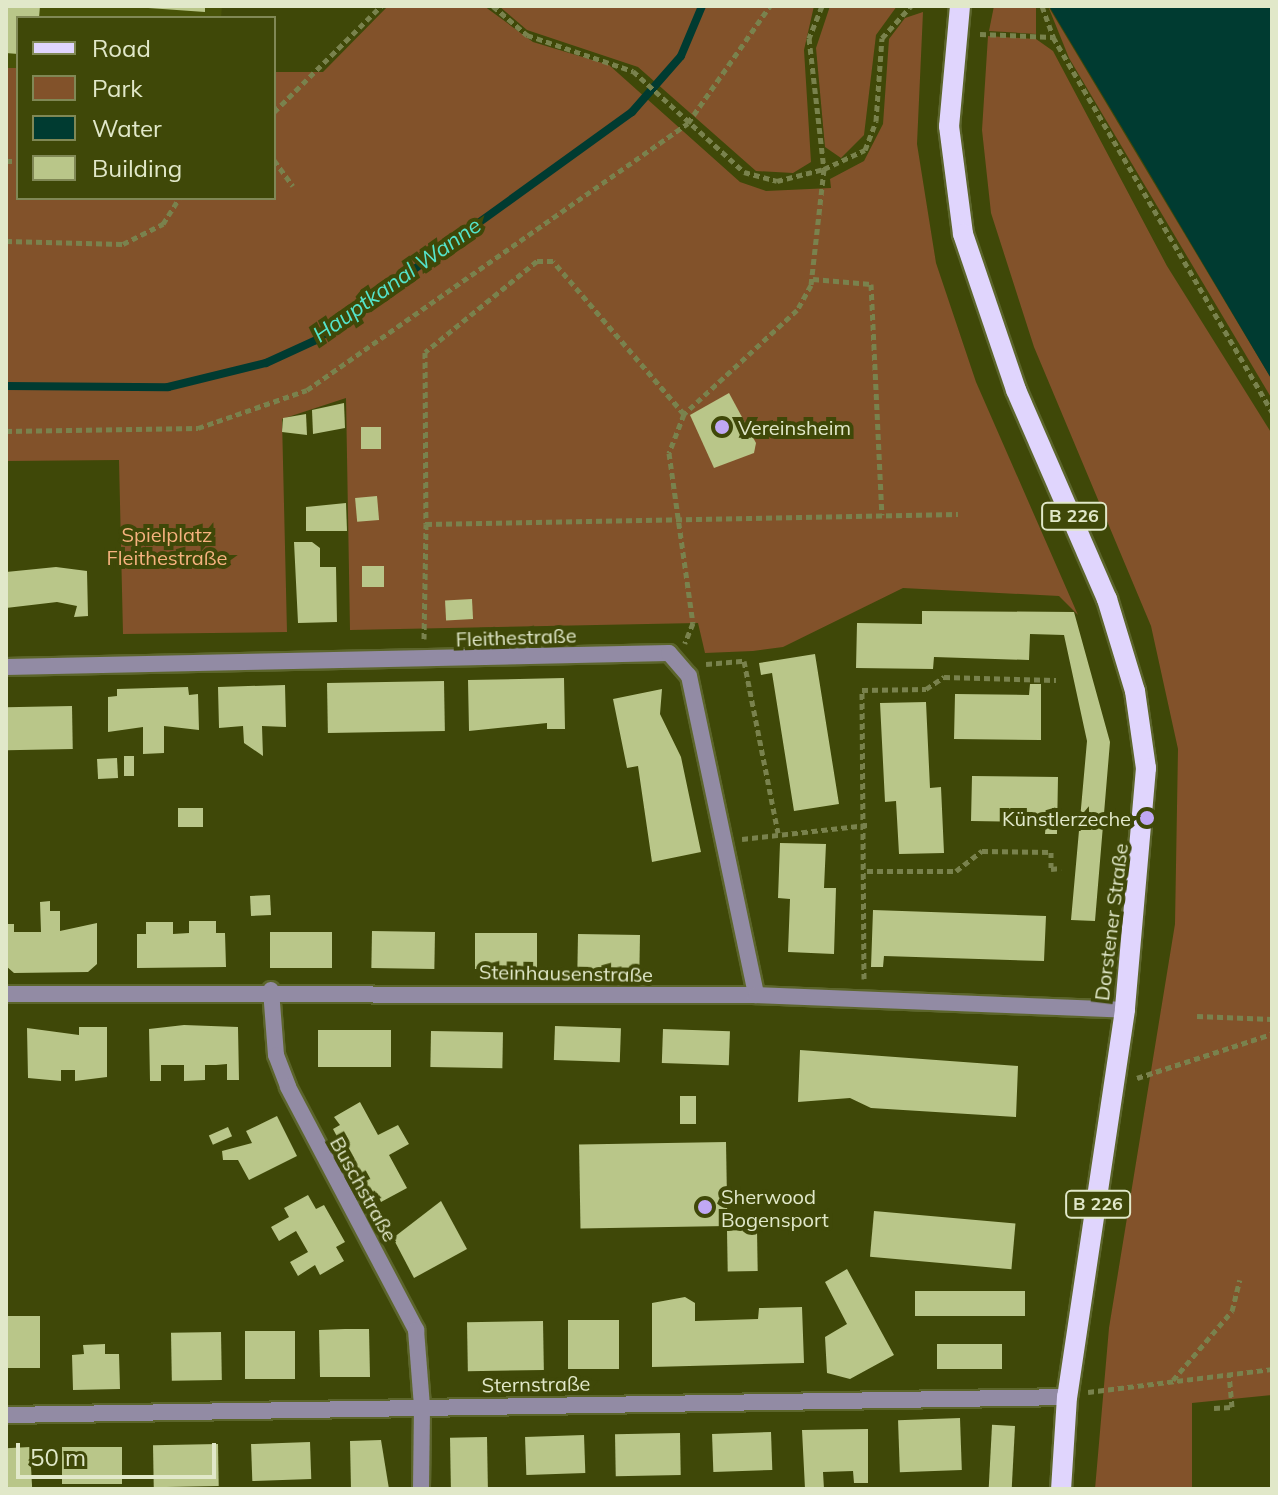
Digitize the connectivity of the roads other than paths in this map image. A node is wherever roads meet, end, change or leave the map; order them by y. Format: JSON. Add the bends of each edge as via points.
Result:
{"nodes":[{"id":1,"x":960,"y":6,"type":"edge"},
{"id":2,"x":6,"y":667,"type":"edge"},
{"id":3,"x":271,"y":990,"type":"junction"},
{"id":4,"x":6,"y":994,"type":"edge"},
{"id":5,"x":756,"y":995,"type":"junction"},
{"id":6,"x":1125,"y":1010,"type":"junction"},
{"id":7,"x":1067,"y":1397,"type":"junction"},
{"id":8,"x":422,"y":1406,"type":"junction"},
{"id":9,"x":6,"y":1415,"type":"edge"},
{"id":10,"x":421,"y":1489,"type":"edge"},
{"id":11,"x":1061,"y":1489,"type":"edge"}],
"edges":[{"from":1,"to":6,"type":"main road","name":"Dorstener Straße","number":"B 226","via":[[949,126],[963,234],[1000,349],[1107,599],[1141,722],[1147,818]]},
{"from":2,"to":5,"type":"street","name":"Fleithestraße","via":[[424,661],[657,651],[681,662]]},
{"from":3,"to":4,"type":"street","name":"Steinhausenstraße"},
{"from":3,"to":5,"type":"street","name":"Steinhausenstraße"},
{"from":3,"to":8,"type":"street","name":"Buschstraße","via":[[276,1055],[288,1087],[416,1330]]},
{"from":5,"to":6,"type":"street","name":"Steinhausenstraße"},
{"from":6,"to":7,"type":"main road","name":"Dorstener Straße","number":"B 226"},
{"from":7,"to":8,"type":"street","name":"Sternstraße"},
{"from":7,"to":11,"type":"main road","name":"Dorstener Straße","number":"B 226"},
{"from":8,"to":9,"type":"street","name":"Sternstraße"},
{"from":8,"to":10,"type":"street","name":"Buschstraße"}]}
